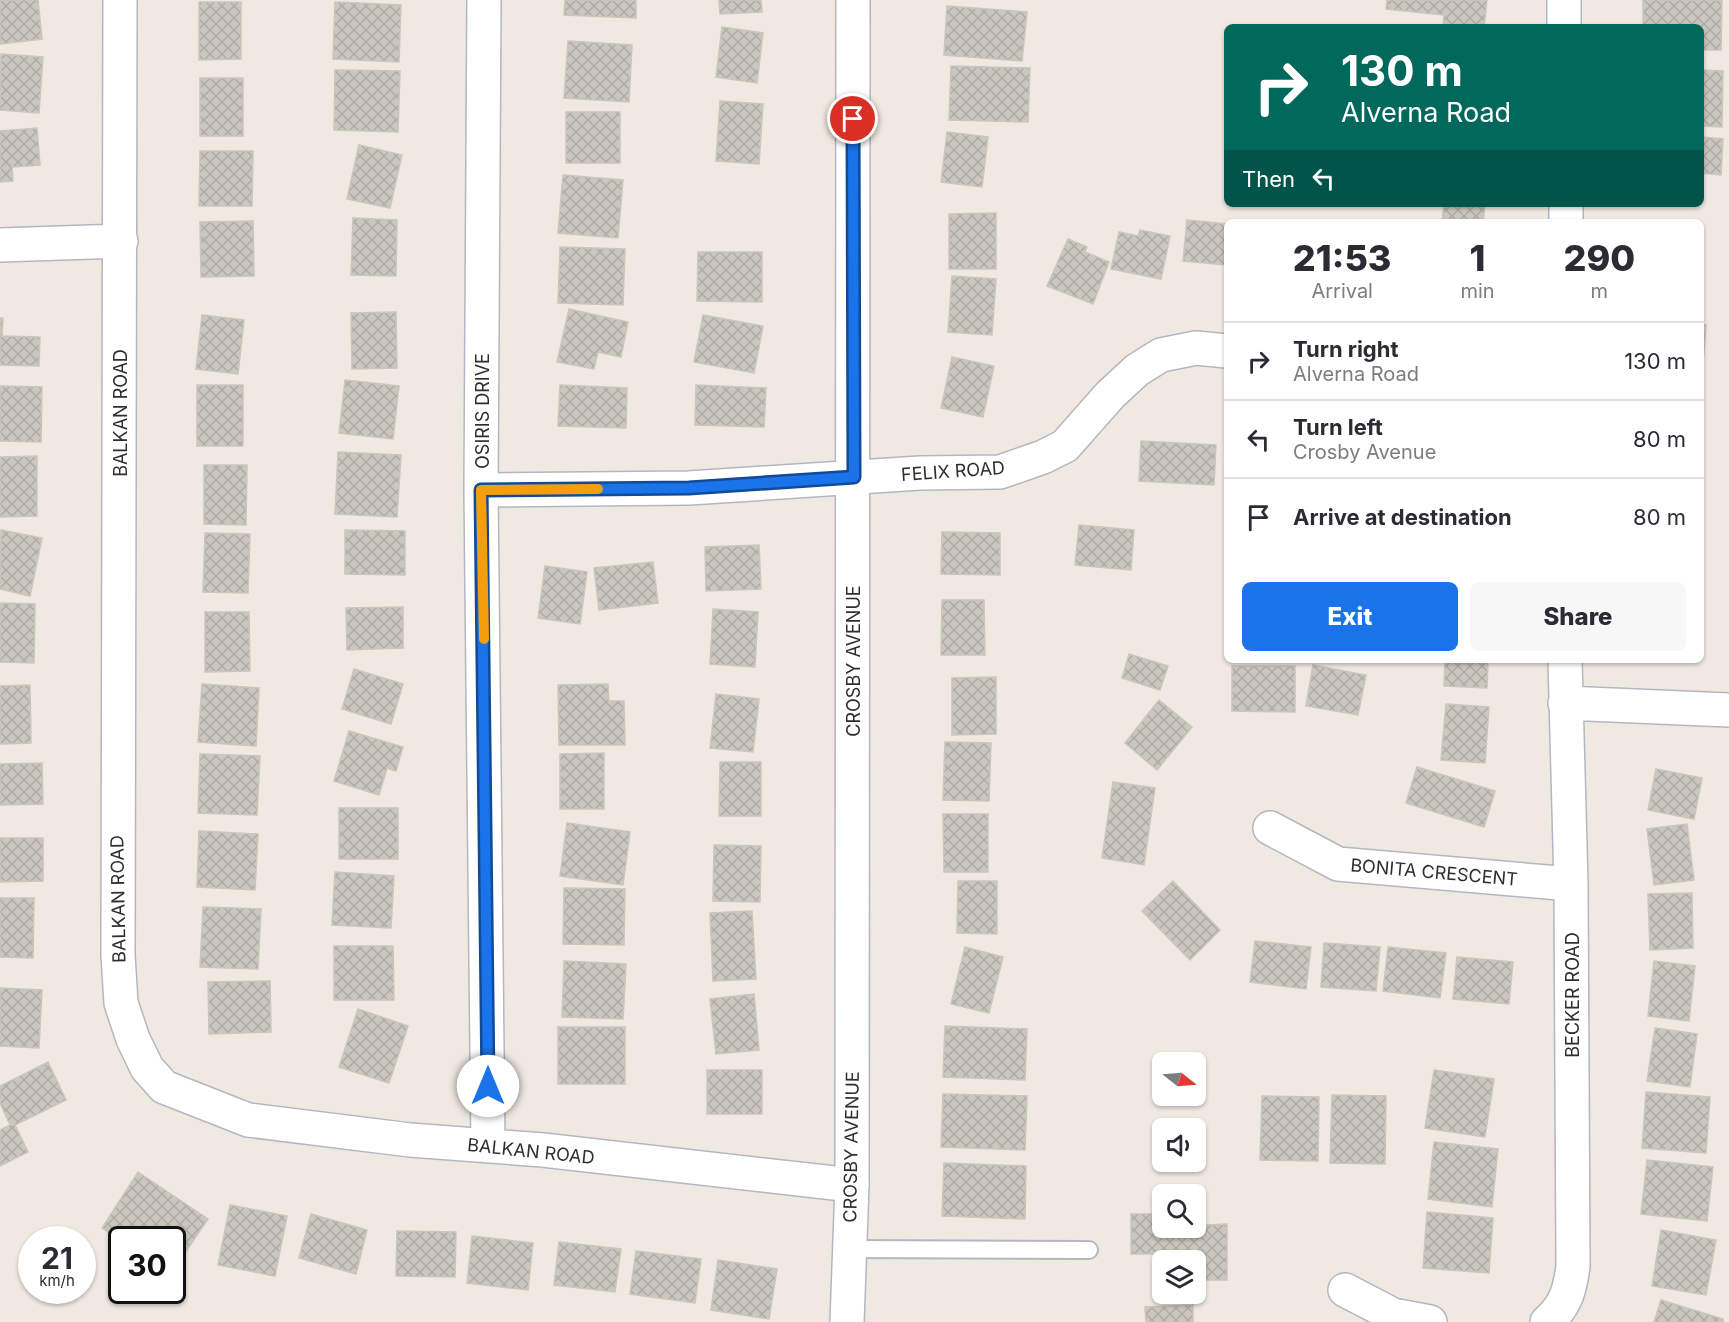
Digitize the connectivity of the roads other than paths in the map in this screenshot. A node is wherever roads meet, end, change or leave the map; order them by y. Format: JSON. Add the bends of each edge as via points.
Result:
{"nodes":[{"id":1,"x":120,"y":0,"type":"edge"},
{"id":2,"x":484,"y":0,"type":"edge"},
{"id":3,"x":853,"y":0,"type":"edge"},
{"id":4,"x":1564,"y":0,"type":"edge"},
{"id":5,"x":1564,"y":24,"type":"edge"},
{"id":6,"x":121,"y":241,"type":"junction"},
{"id":7,"x":0,"y":245,"type":"edge"},
{"id":8,"x":1224,"y":351,"type":"edge"},
{"id":9,"x":854,"y":477,"type":"junction"},
{"id":10,"x":481,"y":490,"type":"junction"},
{"id":11,"x":1565,"y":663,"type":"edge"},
{"id":12,"x":1565,"y":703,"type":"junction"},
{"id":13,"x":1729,"y":710,"type":"edge"},
{"id":14,"x":1270,"y":828,"type":"dead end"},
{"id":15,"x":1571,"y":884,"type":"junction"},
{"id":16,"x":488,"y":1146,"type":"junction"},
{"id":17,"x":852,"y":1185,"type":"junction"},
{"id":18,"x":850,"y":1249,"type":"junction"},
{"id":19,"x":1089,"y":1250,"type":"dead end"},
{"id":20,"x":1345,"y":1290,"type":"dead end"},
{"id":21,"x":848,"y":1322,"type":"edge"},
{"id":22,"x":1430,"y":1322,"type":"edge"},
{"id":23,"x":1547,"y":1322,"type":"edge"}],
"edges":[{"from":1,"to":6,"type":"street","name":"BALKAN ROAD"},
{"from":2,"to":10,"type":"street","name":"OSIRIS DRIVE"},
{"from":3,"to":9,"type":"street","name":"CROSBY AVENUE"},
{"from":4,"to":5,"type":"street"},
{"from":6,"to":7,"type":"street"},
{"from":6,"to":16,"type":"street","name":"BALKAN ROAD","via":[[118,955],[121,1003],[133,1040],[147,1068],[164,1087],[248,1120]]},
{"from":8,"to":9,"type":"street","name":"FELIX ROAD","via":[[1196,348],[1161,355],[1137,370],[1110,395],[1065,446],[1000,472]]},
{"from":9,"to":10,"type":"street","name":"FELIX ROAD","via":[[689,488]]},
{"from":9,"to":17,"type":"street","name":"CROSBY AVENUE"},
{"from":10,"to":16,"type":"street","name":"OSIRIS DRIVE"},
{"from":11,"to":12,"type":"street","name":"BECKER ROAD"},
{"from":12,"to":13,"type":"street"},
{"from":12,"to":15,"type":"street","name":"BECKER ROAD"},
{"from":14,"to":15,"type":"street","name":"BONITA CRESCENT","via":[[1338,864]]},
{"from":15,"to":23,"type":"street","name":"BECKER ROAD","via":[[1574,1266],[1569,1293],[1558,1313]]},
{"from":16,"to":17,"type":"street","name":"BALKAN ROAD"},
{"from":17,"to":18,"type":"street","name":"CROSBY AVENUE"},
{"from":18,"to":19,"type":"lane"},
{"from":18,"to":21,"type":"street","name":"CROSBY AVENUE"},
{"from":20,"to":22,"type":"street","via":[[1393,1315]]}]}
